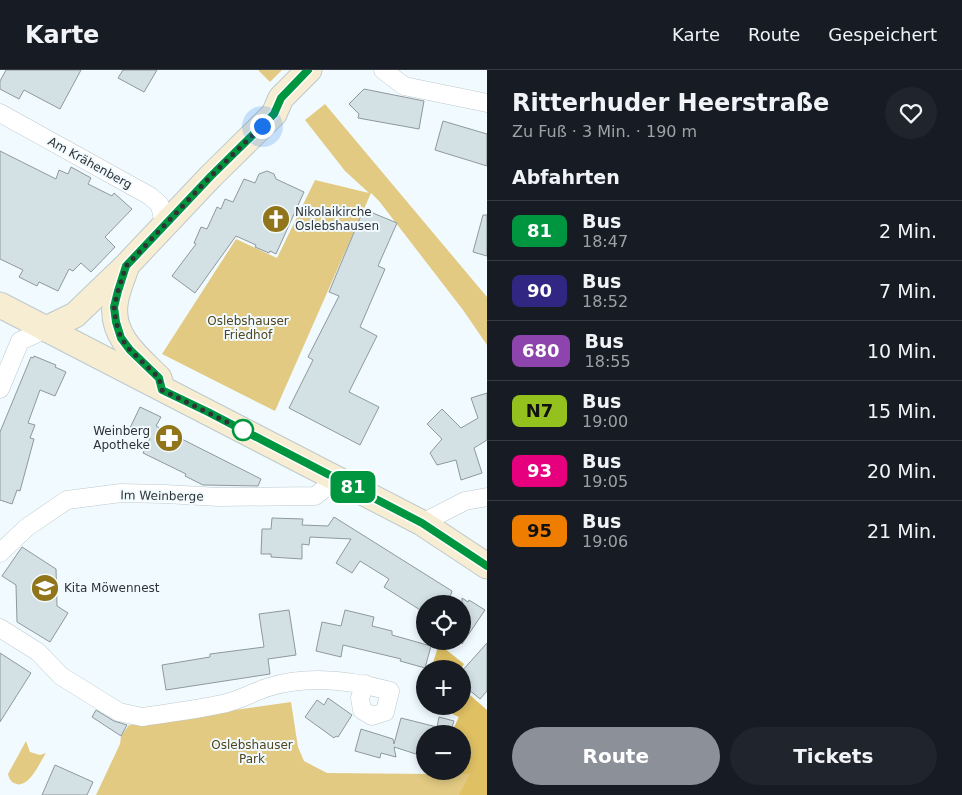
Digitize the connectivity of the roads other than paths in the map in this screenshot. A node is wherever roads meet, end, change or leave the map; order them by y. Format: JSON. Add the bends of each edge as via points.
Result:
{"nodes":[{"id":1,"x":308,"y":70,"type":"edge"},
{"id":2,"x":328,"y":70,"type":"edge"},
{"id":3,"x":383,"y":70,"type":"edge"},
{"id":4,"x":487,"y":103,"type":"edge"},
{"id":5,"x":274,"y":114,"type":"junction"},
{"id":6,"x":7,"y":117,"type":"edge"},
{"id":7,"x":164,"y":224,"type":"junction"},
{"id":8,"x":126,"y":266,"type":"junction"},
{"id":9,"x":0,"y":305,"type":"edge"},
{"id":10,"x":46,"y":329,"type":"junction"},
{"id":11,"x":0,"y":389,"type":"edge"},
{"id":12,"x":162,"y":390,"type":"junction"},
{"id":13,"x":337,"y":479,"type":"junction"},
{"id":14,"x":487,"y":497,"type":"edge"},
{"id":15,"x":422,"y":523,"type":"junction"},
{"id":16,"x":0,"y":553,"type":"edge"},
{"id":17,"x":487,"y":566,"type":"edge"},
{"id":18,"x":0,"y":628,"type":"edge"},
{"id":19,"x":364,"y":684,"type":"dead end"}],
"edges":[{"from":1,"to":5,"type":"main road","via":[[281,98]]},
{"from":2,"to":5,"type":"main road","via":[[291,108]]},
{"from":3,"to":4,"type":"street","via":[[404,86]]},
{"from":5,"to":7,"type":"main road"},
{"from":6,"to":7,"type":"street","name":"Am Krähenberg","via":[[150,196],[160,205]]},
{"from":7,"to":8,"type":"main road"},
{"from":8,"to":10,"type":"main road","via":[[76,315]]},
{"from":8,"to":12,"type":"main road","via":[[114,307],[116,322],[121,338],[159,378]]},
{"from":9,"to":10,"type":"main road"},
{"from":10,"to":11,"type":"street","via":[[20,341]]},
{"from":10,"to":12,"type":"main road"},
{"from":12,"to":13,"type":"main road"},
{"from":13,"to":15,"type":"main road"},
{"from":13,"to":16,"type":"street","name":"Im Weinberge","via":[[315,496],[121,494],[67,500],[26,528]]},
{"from":14,"to":15,"type":"street","via":[[465,501]]},
{"from":15,"to":17,"type":"main road"},
{"from":18,"to":19,"type":"street","via":[[38,652],[61,676],[130,716],[142,717],[224,704],[270,686],[308,680]]}]}
